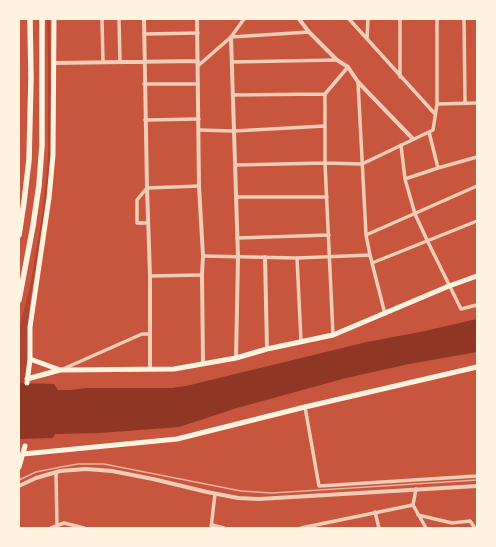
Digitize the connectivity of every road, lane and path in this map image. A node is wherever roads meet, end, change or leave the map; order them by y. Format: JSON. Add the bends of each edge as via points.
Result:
{"nodes":[{"id":1,"x":30,"y":19,"type":"edge"},
{"id":2,"x":42,"y":19,"type":"edge"},
{"id":3,"x":54,"y":19,"type":"edge"},
{"id":4,"x":102,"y":19,"type":"edge"},
{"id":5,"x":120,"y":19,"type":"edge"},
{"id":6,"x":144,"y":19,"type":"edge"},
{"id":7,"x":197,"y":19,"type":"edge"},
{"id":8,"x":244,"y":19,"type":"edge"},
{"id":9,"x":299,"y":19,"type":"edge"},
{"id":10,"x":349,"y":19,"type":"edge"},
{"id":11,"x":368,"y":19,"type":"edge"},
{"id":12,"x":400,"y":19,"type":"edge"},
{"id":13,"x":437,"y":19,"type":"edge"},
{"id":14,"x":464,"y":19,"type":"edge"},
{"id":15,"x":309,"y":32,"type":"junction"},
{"id":16,"x":144,"y":34,"type":"junction"},
{"id":17,"x":198,"y":34,"type":"junction"},
{"id":18,"x":231,"y":37,"type":"junction"},
{"id":19,"x":367,"y":39,"type":"junction"},
{"id":20,"x":337,"y":60,"type":"junction"},
{"id":21,"x":102,"y":62,"type":"junction"},
{"id":22,"x":120,"y":62,"type":"junction"},
{"id":23,"x":144,"y":62,"type":"junction"},
{"id":24,"x":232,"y":62,"type":"junction"},
{"id":25,"x":54,"y":63,"type":"junction"},
{"id":26,"x":198,"y":63,"type":"junction"},
{"id":27,"x":348,"y":67,"type":"junction"},
{"id":28,"x":400,"y":76,"type":"junction"},
{"id":29,"x":358,"y":82,"type":"junction"},
{"id":30,"x":144,"y":84,"type":"junction"},
{"id":31,"x":198,"y":84,"type":"junction"},
{"id":32,"x":325,"y":94,"type":"junction"},
{"id":33,"x":233,"y":95,"type":"junction"},
{"id":34,"x":465,"y":103,"type":"junction"},
{"id":35,"x":477,"y":103,"type":"edge"},
{"id":36,"x":436,"y":104,"type":"junction"},
{"id":37,"x":435,"y":114,"type":"junction"},
{"id":38,"x":199,"y":119,"type":"junction"},
{"id":39,"x":145,"y":120,"type":"junction"},
{"id":40,"x":325,"y":126,"type":"junction"},
{"id":41,"x":199,"y":130,"type":"junction"},
{"id":42,"x":234,"y":131,"type":"junction"},
{"id":43,"x":429,"y":132,"type":"junction"},
{"id":44,"x":413,"y":139,"type":"junction"},
{"id":45,"x":401,"y":145,"type":"junction"},
{"id":46,"x":477,"y":157,"type":"edge"},
{"id":47,"x":325,"y":163,"type":"junction"},
{"id":48,"x":362,"y":164,"type":"junction"},
{"id":49,"x":235,"y":165,"type":"junction"},
{"id":50,"x":438,"y":168,"type":"junction"},
{"id":51,"x":405,"y":179,"type":"junction"},
{"id":52,"x":199,"y":186,"type":"junction"},
{"id":53,"x":477,"y":186,"type":"edge"},
{"id":54,"x":147,"y":188,"type":"junction"},
{"id":55,"x":236,"y":197,"type":"junction"},
{"id":56,"x":327,"y":197,"type":"junction"},
{"id":57,"x":415,"y":214,"type":"junction"},
{"id":58,"x":477,"y":221,"type":"edge"},
{"id":59,"x":148,"y":223,"type":"junction"},
{"id":60,"x":19,"y":234,"type":"edge"},
{"id":61,"x":366,"y":235,"type":"junction"},
{"id":62,"x":329,"y":236,"type":"junction"},
{"id":63,"x":237,"y":238,"type":"junction"},
{"id":64,"x":427,"y":240,"type":"junction"},
{"id":65,"x":370,"y":255,"type":"junction"},
{"id":66,"x":203,"y":256,"type":"junction"},
{"id":67,"x":330,"y":256,"type":"junction"},
{"id":68,"x":238,"y":257,"type":"junction"},
{"id":69,"x":265,"y":257,"type":"junction"},
{"id":70,"x":297,"y":258,"type":"junction"},
{"id":71,"x":372,"y":263,"type":"junction"},
{"id":72,"x":202,"y":275,"type":"junction"},
{"id":73,"x":150,"y":276,"type":"junction"},
{"id":74,"x":477,"y":276,"type":"edge"},
{"id":75,"x":449,"y":286,"type":"junction"},
{"id":76,"x":19,"y":300,"type":"edge"},
{"id":77,"x":477,"y":305,"type":"edge"},
{"id":78,"x":385,"y":314,"type":"junction"},
{"id":79,"x":150,"y":334,"type":"junction"},
{"id":80,"x":333,"y":335,"type":"junction"},
{"id":81,"x":301,"y":341,"type":"junction"},
{"id":82,"x":268,"y":348,"type":"junction"},
{"id":83,"x":236,"y":358,"type":"junction"},
{"id":84,"x":30,"y":359,"type":"junction"},
{"id":85,"x":203,"y":363,"type":"junction"},
{"id":86,"x":477,"y":367,"type":"edge"},
{"id":87,"x":150,"y":369,"type":"junction"},
{"id":88,"x":60,"y":370,"type":"junction"},
{"id":89,"x":305,"y":407,"type":"junction"},
{"id":90,"x":25,"y":446,"type":"dead end"},
{"id":91,"x":21,"y":456,"type":"edge"},
{"id":92,"x":19,"y":467,"type":"edge"},
{"id":93,"x":56,"y":473,"type":"junction"},
{"id":94,"x":477,"y":476,"type":"edge"},
{"id":95,"x":19,"y":486,"type":"edge"},
{"id":96,"x":477,"y":486,"type":"edge"},
{"id":97,"x":416,"y":489,"type":"junction"},
{"id":98,"x":215,"y":494,"type":"junction"},
{"id":99,"x":413,"y":505,"type":"junction"},
{"id":100,"x":375,"y":512,"type":"junction"},
{"id":101,"x":418,"y":515,"type":"junction"},
{"id":102,"x":57,"y":526,"type":"junction"},
{"id":103,"x":211,"y":526,"type":"edge"},
{"id":104,"x":316,"y":526,"type":"edge"},
{"id":105,"x":51,"y":528,"type":"edge"},
{"id":106,"x":84,"y":528,"type":"edge"},
{"id":107,"x":224,"y":528,"type":"edge"},
{"id":108,"x":301,"y":528,"type":"edge"},
{"id":109,"x":379,"y":528,"type":"edge"},
{"id":110,"x":426,"y":528,"type":"edge"},
{"id":111,"x":474,"y":528,"type":"edge"}],
"edges":[{"from":1,"to":60,"type":"main road","via":[[29,153]]},
{"from":2,"to":76,"type":"main road","via":[[40,165],[33,226]]},
{"from":3,"to":25,"type":"main road"},
{"from":4,"to":21,"type":"street"},
{"from":5,"to":22,"type":"street"},
{"from":6,"to":16,"type":"street"},
{"from":7,"to":17,"type":"street"},
{"from":8,"to":18,"type":"street"},
{"from":9,"to":15,"type":"street"},
{"from":10,"to":19,"type":"street"},
{"from":11,"to":19,"type":"street"},
{"from":12,"to":28,"type":"street"},
{"from":13,"to":36,"type":"street"},
{"from":14,"to":34,"type":"street"},
{"from":15,"to":18,"type":"street"},
{"from":15,"to":20,"type":"street"},
{"from":16,"to":17,"type":"street"},
{"from":16,"to":23,"type":"street"},
{"from":17,"to":26,"type":"street"},
{"from":18,"to":24,"type":"street"},
{"from":18,"to":26,"type":"street"},
{"from":19,"to":28,"type":"street"},
{"from":20,"to":24,"type":"street"},
{"from":20,"to":27,"type":"street"},
{"from":21,"to":22,"type":"street"},
{"from":21,"to":25,"type":"street"},
{"from":22,"to":23,"type":"street"},
{"from":23,"to":26,"type":"street"},
{"from":23,"to":30,"type":"street"},
{"from":24,"to":33,"type":"street"},
{"from":25,"to":84,"type":"main road","via":[[53,155],[30,326]]},
{"from":26,"to":31,"type":"street"},
{"from":27,"to":29,"type":"street"},
{"from":27,"to":32,"type":"street"},
{"from":28,"to":37,"type":"street"},
{"from":29,"to":44,"type":"street"},
{"from":29,"to":48,"type":"street"},
{"from":30,"to":31,"type":"street"},
{"from":30,"to":39,"type":"street"},
{"from":31,"to":38,"type":"street"},
{"from":32,"to":33,"type":"street"},
{"from":32,"to":40,"type":"street"},
{"from":33,"to":42,"type":"street"},
{"from":34,"to":35,"type":"street"},
{"from":34,"to":36,"type":"street"},
{"from":36,"to":37,"type":"street"},
{"from":37,"to":43,"type":"street","via":[[432,130]]},
{"from":38,"to":39,"type":"street"},
{"from":38,"to":41,"type":"street"},
{"from":39,"to":54,"type":"street"},
{"from":40,"to":42,"type":"street"},
{"from":40,"to":47,"type":"street"},
{"from":41,"to":42,"type":"street"},
{"from":41,"to":52,"type":"street"},
{"from":42,"to":49,"type":"street"},
{"from":43,"to":44,"type":"street"},
{"from":43,"to":50,"type":"street"},
{"from":44,"to":45,"type":"street"},
{"from":45,"to":48,"type":"street"},
{"from":45,"to":51,"type":"street"},
{"from":46,"to":50,"type":"street"},
{"from":47,"to":48,"type":"street"},
{"from":47,"to":49,"type":"street"},
{"from":47,"to":56,"type":"street"},
{"from":48,"to":61,"type":"street"},
{"from":49,"to":55,"type":"street"},
{"from":50,"to":51,"type":"street"},
{"from":51,"to":57,"type":"street"},
{"from":52,"to":54,"type":"street"},
{"from":52,"to":66,"type":"street"},
{"from":53,"to":57,"type":"street"},
{"from":54,"to":59,"type":"street"},
{"from":54,"to":59,"type":"street","via":[[137,200],[137,223]]},
{"from":55,"to":56,"type":"street"},
{"from":55,"to":63,"type":"street"},
{"from":56,"to":62,"type":"street"},
{"from":57,"to":61,"type":"street"},
{"from":57,"to":64,"type":"street"},
{"from":58,"to":64,"type":"street"},
{"from":59,"to":73,"type":"street"},
{"from":61,"to":65,"type":"street"},
{"from":62,"to":63,"type":"street"},
{"from":62,"to":67,"type":"street"},
{"from":63,"to":68,"type":"street"},
{"from":64,"to":71,"type":"street"},
{"from":64,"to":75,"type":"street"},
{"from":65,"to":67,"type":"street"},
{"from":65,"to":71,"type":"street"},
{"from":66,"to":68,"type":"street"},
{"from":66,"to":72,"type":"street"},
{"from":67,"to":70,"type":"street"},
{"from":67,"to":80,"type":"street"},
{"from":68,"to":69,"type":"street"},
{"from":68,"to":83,"type":"street"},
{"from":69,"to":70,"type":"street"},
{"from":69,"to":82,"type":"street"},
{"from":70,"to":81,"type":"street"},
{"from":71,"to":78,"type":"street"},
{"from":72,"to":73,"type":"street"},
{"from":72,"to":85,"type":"street"},
{"from":73,"to":79,"type":"street"},
{"from":74,"to":75,"type":"main road"},
{"from":75,"to":77,"type":"street","via":[[461,309]]},
{"from":75,"to":78,"type":"main road"},
{"from":78,"to":80,"type":"main road"},
{"from":79,"to":87,"type":"street"},
{"from":79,"to":88,"type":"street","via":[[142,334]]},
{"from":80,"to":81,"type":"main road"},
{"from":81,"to":82,"type":"main road"},
{"from":82,"to":83,"type":"main road"},
{"from":83,"to":85,"type":"main road"},
{"from":84,"to":88,"type":"main road"},
{"from":84,"to":88,"type":"main road","via":[[27,381]]},
{"from":85,"to":87,"type":"main road","via":[[174,369]]},
{"from":86,"to":89,"type":"main road"},
{"from":87,"to":88,"type":"main road"},
{"from":89,"to":91,"type":"main road","via":[[177,439]]},
{"from":89,"to":94,"type":"street","via":[[319,486]]},
{"from":90,"to":91,"type":"main road"},
{"from":91,"to":92,"type":"main road"},
{"from":93,"to":95,"type":"street"},
{"from":93,"to":98,"type":"street","via":[[86,469],[112,471]]},
{"from":93,"to":102,"type":"street"},
{"from":96,"to":97,"type":"street"},
{"from":97,"to":98,"type":"street","via":[[259,499]]},
{"from":97,"to":99,"type":"street"},
{"from":98,"to":103,"type":"street"},
{"from":99,"to":100,"type":"street"},
{"from":99,"to":101,"type":"street"},
{"from":100,"to":104,"type":"street"},
{"from":100,"to":109,"type":"street"},
{"from":101,"to":110,"type":"street"},
{"from":101,"to":111,"type":"street","via":[[452,523],[470,521]]},
{"from":102,"to":105,"type":"street"},
{"from":102,"to":106,"type":"street","via":[[64,524]]},
{"from":103,"to":107,"type":"street"},
{"from":104,"to":108,"type":"street"}]}
